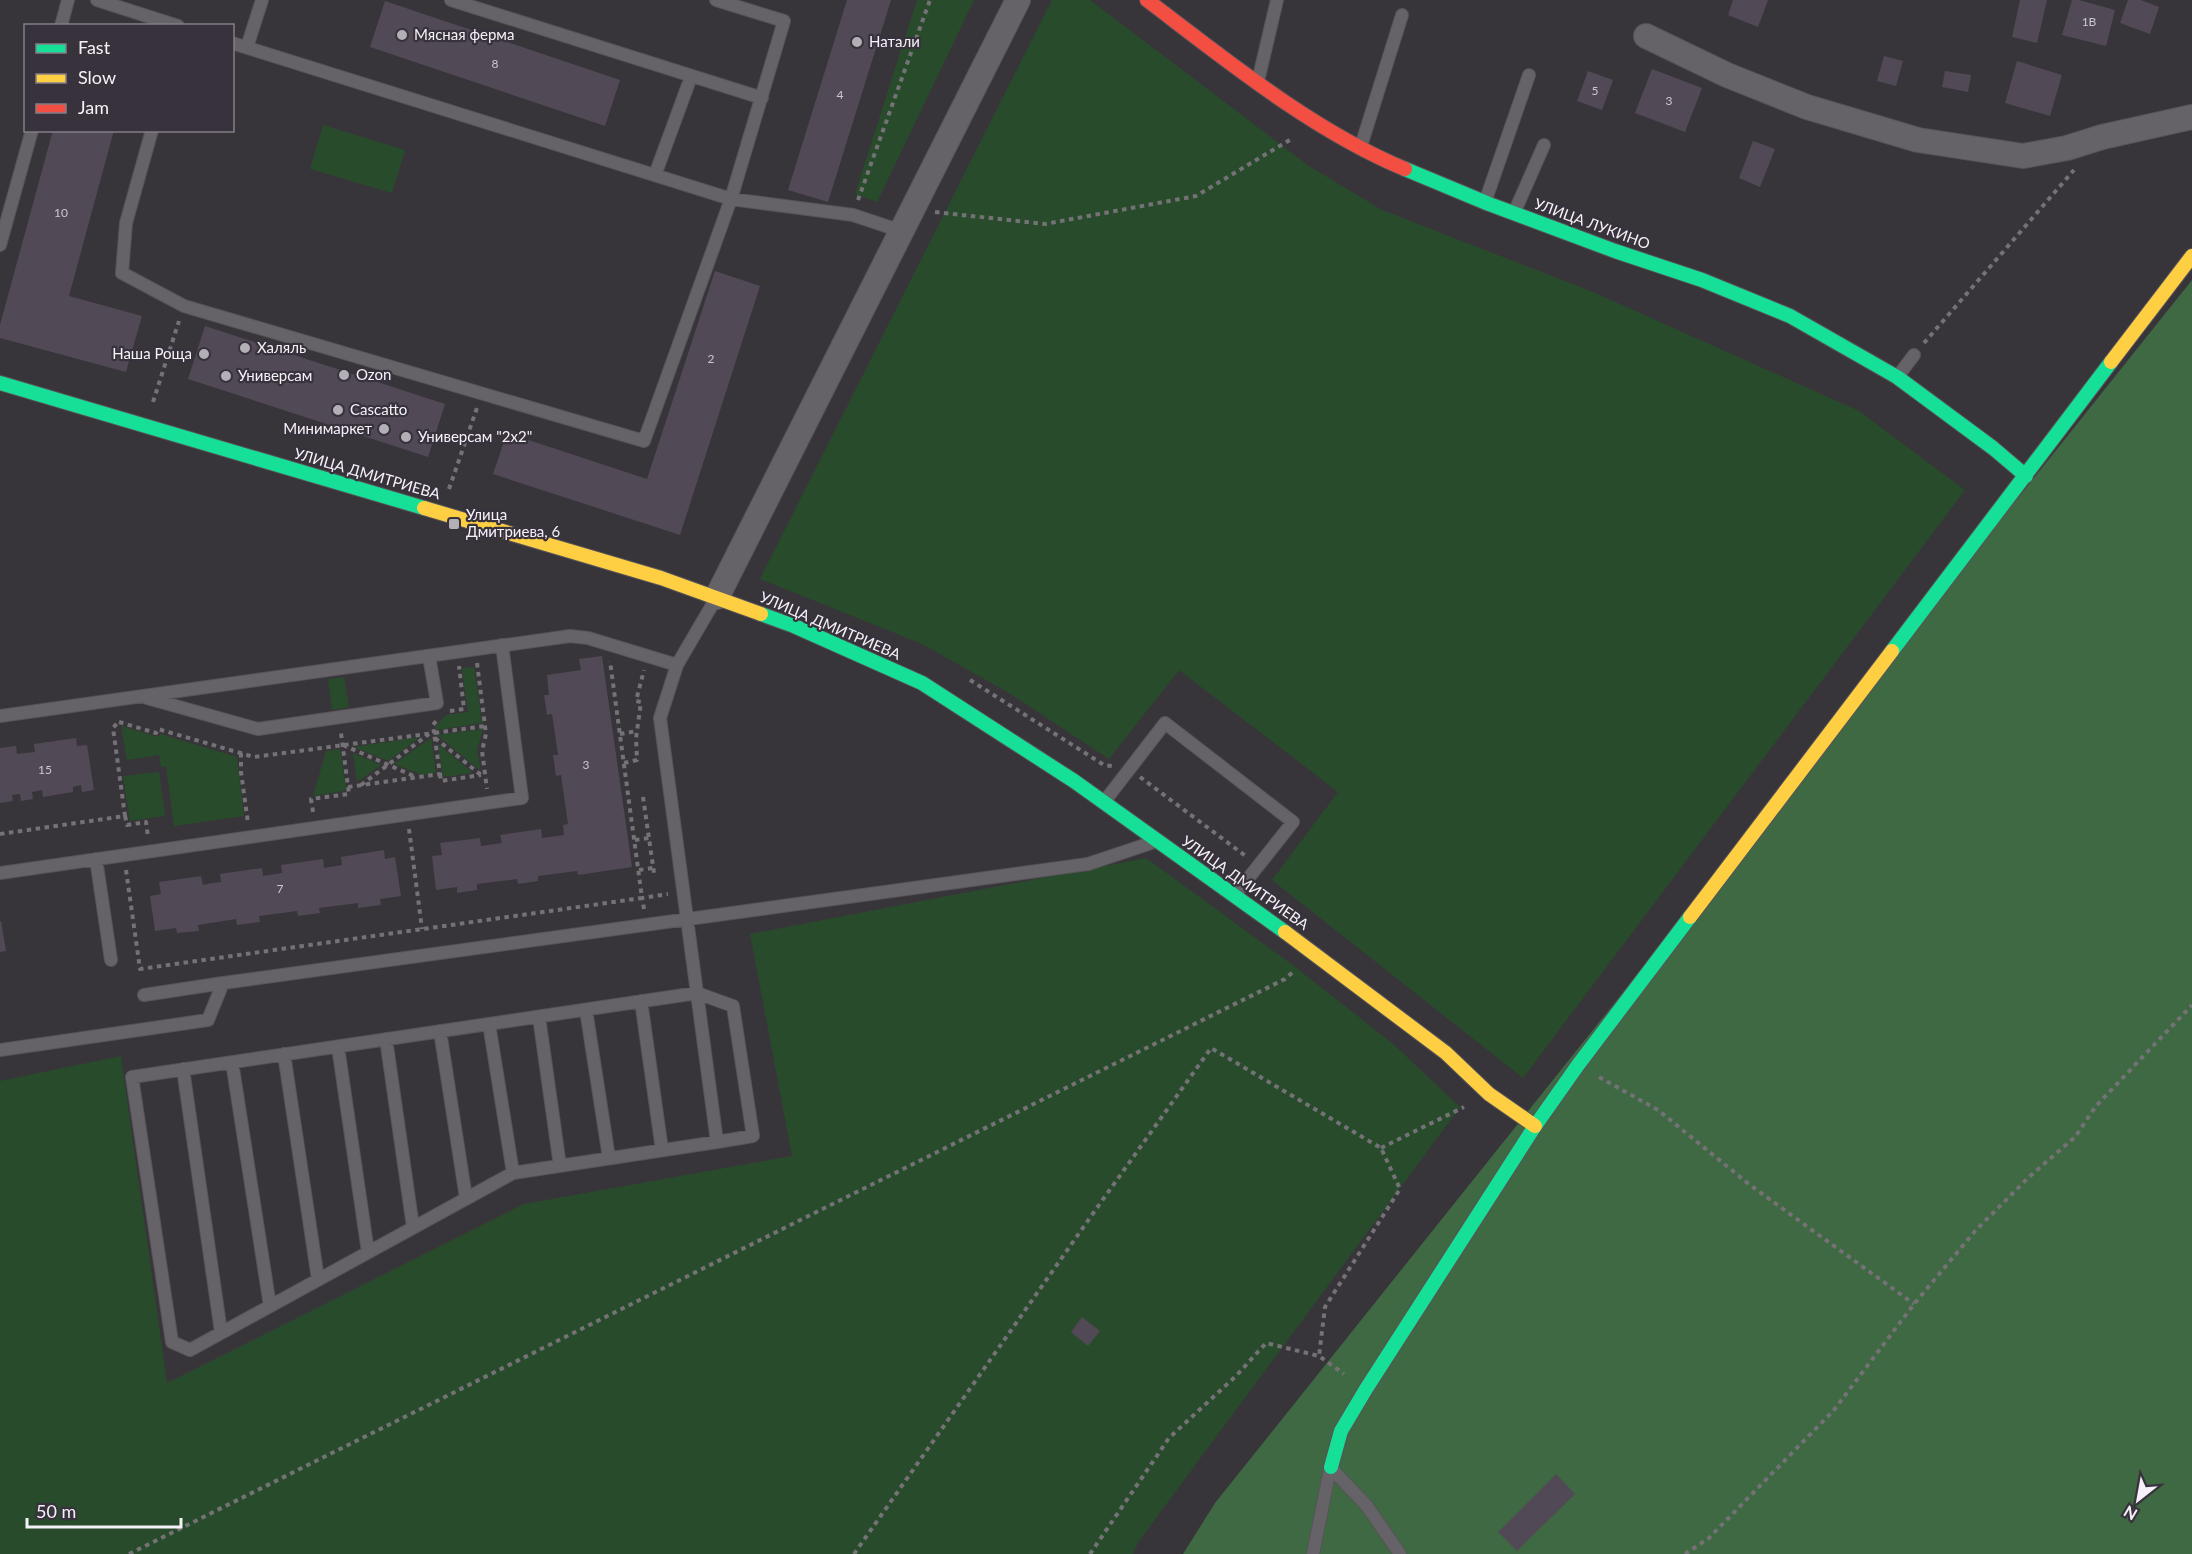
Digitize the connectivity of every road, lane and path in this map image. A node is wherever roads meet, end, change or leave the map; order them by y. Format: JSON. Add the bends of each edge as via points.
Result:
{"nodes":[{"id":1,"x":68,"y":0,"type":"edge"},
{"id":2,"x":97,"y":0,"type":"edge"},
{"id":3,"x":262,"y":0,"type":"edge"},
{"id":4,"x":451,"y":0,"type":"edge"},
{"id":5,"x":716,"y":0,"type":"edge"},
{"id":6,"x":930,"y":0,"type":"edge"},
{"id":7,"x":1018,"y":0,"type":"edge"},
{"id":8,"x":1147,"y":0,"type":"edge"},
{"id":9,"x":1277,"y":0,"type":"edge"},
{"id":10,"x":1402,"y":15,"type":"dead end"},
{"id":11,"x":62,"y":24,"type":"edge"},
{"id":12,"x":172,"y":24,"type":"edge"},
{"id":13,"x":1646,"y":36,"type":"dead end"},
{"id":14,"x":234,"y":44,"type":"edge"},
{"id":15,"x":247,"y":47,"type":"junction"},
{"id":16,"x":1529,"y":75,"type":"dead end"},
{"id":17,"x":1257,"y":83,"type":"junction"},
{"id":18,"x":688,"y":85,"type":"dead end"},
{"id":19,"x":762,"y":98,"type":"junction"},
{"id":20,"x":2192,"y":117,"type":"edge"},
{"id":21,"x":31,"y":132,"type":"edge"},
{"id":22,"x":151,"y":132,"type":"edge"},
{"id":23,"x":1299,"y":135,"type":"dead end"},
{"id":24,"x":1544,"y":145,"type":"dead end"},
{"id":25,"x":1360,"y":148,"type":"junction"},
{"id":26,"x":2080,"y":163,"type":"dead end"},
{"id":27,"x":655,"y":175,"type":"junction"},
{"id":28,"x":731,"y":199,"type":"junction"},
{"id":29,"x":1485,"y":203,"type":"junction"},
{"id":30,"x":935,"y":212,"type":"dead end"},
{"id":31,"x":1514,"y":214,"type":"junction"},
{"id":32,"x":853,"y":215,"type":"junction"},
{"id":33,"x":901,"y":231,"type":"junction"},
{"id":34,"x":0,"y":245,"type":"edge"},
{"id":35,"x":2192,"y":256,"type":"edge"},
{"id":36,"x":184,"y":306,"type":"junction"},
{"id":37,"x":1914,"y":355,"type":"joint"},
{"id":38,"x":1897,"y":377,"type":"junction"},
{"id":39,"x":0,"y":383,"type":"edge"},
{"id":40,"x":482,"y":393,"type":"junction"},
{"id":41,"x":153,"y":403,"type":"dead end"},
{"id":42,"x":2026,"y":476,"type":"junction"},
{"id":43,"x":449,"y":489,"type":"dead end"},
{"id":44,"x":717,"y":597,"type":"junction"},
{"id":45,"x":502,"y":645,"type":"junction"},
{"id":46,"x":429,"y":656,"type":"junction"},
{"id":47,"x":618,"y":658,"type":"dead end"},
{"id":48,"x":477,"y":662,"type":"dead end"},
{"id":49,"x":675,"y":670,"type":"junction"},
{"id":50,"x":141,"y":696,"type":"junction"},
{"id":51,"x":0,"y":716,"type":"edge"},
{"id":52,"x":119,"y":722,"type":"dead end"},
{"id":53,"x":485,"y":726,"type":"junction"},
{"id":54,"x":637,"y":731,"type":"junction"},
{"id":55,"x":430,"y":734,"type":"dead end"},
{"id":56,"x":620,"y":734,"type":"junction"},
{"id":57,"x":435,"y":738,"type":"junction"},
{"id":58,"x":241,"y":753,"type":"dead end"},
{"id":59,"x":624,"y":763,"type":"junction"},
{"id":60,"x":388,"y":765,"type":"junction"},
{"id":61,"x":440,"y":774,"type":"junction"},
{"id":62,"x":483,"y":775,"type":"junction"},
{"id":63,"x":416,"y":777,"type":"junction"},
{"id":64,"x":360,"y":786,"type":"junction"},
{"id":65,"x":348,"y":788,"type":"junction"},
{"id":66,"x":642,"y":797,"type":"dead end"},
{"id":67,"x":489,"y":803,"type":"junction"},
{"id":68,"x":1104,"y":803,"type":"junction"},
{"id":69,"x":313,"y":814,"type":"dead end"},
{"id":70,"x":125,"y":816,"type":"junction"},
{"id":71,"x":259,"y":822,"type":"dead end"},
{"id":72,"x":237,"y":826,"type":"dead end"},
{"id":73,"x":408,"y":826,"type":"dead end"},
{"id":74,"x":249,"y":830,"type":"junction"},
{"id":75,"x":0,"y":834,"type":"edge"},
{"id":76,"x":159,"y":836,"type":"dead end"},
{"id":77,"x":649,"y":837,"type":"junction"},
{"id":78,"x":634,"y":840,"type":"junction"},
{"id":79,"x":1157,"y":841,"type":"junction"},
{"id":80,"x":96,"y":859,"type":"junction"},
{"id":81,"x":125,"y":865,"type":"dead end"},
{"id":82,"x":639,"y":870,"type":"junction"},
{"id":83,"x":0,"y":873,"type":"edge"},
{"id":84,"x":684,"y":892,"type":"junction"},
{"id":85,"x":1235,"y":896,"type":"junction"},
{"id":86,"x":642,"y":898,"type":"junction"},
{"id":87,"x":687,"y":919,"type":"junction"},
{"id":88,"x":646,"y":925,"type":"junction"},
{"id":89,"x":422,"y":929,"type":"junction"},
{"id":90,"x":1315,"y":953,"type":"junction"},
{"id":91,"x":111,"y":960,"type":"dead end"},
{"id":92,"x":223,"y":983,"type":"junction"},
{"id":93,"x":697,"y":993,"type":"junction"},
{"id":94,"x":144,"y":995,"type":"dead end"},
{"id":95,"x":641,"y":1001,"type":"junction"},
{"id":96,"x":2192,"y":1005,"type":"edge"},
{"id":97,"x":586,"y":1010,"type":"junction"},
{"id":98,"x":539,"y":1017,"type":"junction"},
{"id":99,"x":489,"y":1024,"type":"junction"},
{"id":100,"x":440,"y":1031,"type":"junction"},
{"id":101,"x":386,"y":1039,"type":"junction"},
{"id":102,"x":338,"y":1047,"type":"junction"},
{"id":103,"x":0,"y":1050,"type":"edge"},
{"id":104,"x":284,"y":1054,"type":"junction"},
{"id":105,"x":232,"y":1062,"type":"junction"},
{"id":106,"x":1578,"y":1065,"type":"junction"},
{"id":107,"x":183,"y":1070,"type":"junction"},
{"id":108,"x":1489,"y":1094,"type":"junction"},
{"id":109,"x":1535,"y":1126,"type":"junction"},
{"id":110,"x":717,"y":1142,"type":"junction"},
{"id":111,"x":1382,"y":1148,"type":"junction"},
{"id":112,"x":662,"y":1150,"type":"junction"},
{"id":113,"x":609,"y":1158,"type":"junction"},
{"id":114,"x":560,"y":1166,"type":"junction"},
{"id":115,"x":513,"y":1173,"type":"junction"},
{"id":116,"x":466,"y":1198,"type":"junction"},
{"id":117,"x":413,"y":1227,"type":"junction"},
{"id":118,"x":368,"y":1252,"type":"junction"},
{"id":119,"x":318,"y":1279,"type":"junction"},
{"id":120,"x":1914,"y":1304,"type":"junction"},
{"id":121,"x":270,"y":1306,"type":"junction"},
{"id":122,"x":221,"y":1332,"type":"junction"},
{"id":123,"x":1318,"y":1356,"type":"junction"},
{"id":124,"x":1366,"y":1389,"type":"junction"},
{"id":125,"x":1331,"y":1467,"type":"junction"},
{"id":126,"x":129,"y":1554,"type":"edge"},
{"id":127,"x":854,"y":1554,"type":"edge"},
{"id":128,"x":1090,"y":1554,"type":"edge"},
{"id":129,"x":1313,"y":1554,"type":"edge"},
{"id":130,"x":1400,"y":1554,"type":"edge"},
{"id":131,"x":1685,"y":1554,"type":"edge"}],
"edges":[{"from":1,"to":11,"type":"lane"},
{"from":2,"to":12,"type":"lane"},
{"from":3,"to":15,"type":"lane"},
{"from":4,"to":19,"type":"lane"},
{"from":5,"to":19,"type":"lane","via":[[784,21]]},
{"from":6,"to":32,"type":"path"},
{"from":7,"to":33,"type":"street"},
{"from":8,"to":17,"type":"street","name":"УЛИЦА ЛУКИНО"},
{"from":9,"to":17,"type":"lane"},
{"from":10,"to":25,"type":"lane"},
{"from":13,"to":20,"type":"street","via":[[1727,75],[1806,106],[1918,140],[2023,156]]},
{"from":14,"to":15,"type":"lane"},
{"from":15,"to":27,"type":"lane"},
{"from":16,"to":29,"type":"lane"},
{"from":17,"to":25,"type":"street","name":"УЛИЦА ЛУКИНО"},
{"from":18,"to":27,"type":"lane"},
{"from":19,"to":28,"type":"lane"},
{"from":21,"to":34,"type":"lane"},
{"from":22,"to":36,"type":"lane","via":[[126,223],[122,273]]},
{"from":23,"to":30,"type":"path","via":[[1196,196],[1045,224]]},
{"from":24,"to":31,"type":"lane"},
{"from":25,"to":29,"type":"street","name":"УЛИЦА ЛУКИНО"},
{"from":26,"to":37,"type":"path"},
{"from":27,"to":28,"type":"lane"},
{"from":28,"to":32,"type":"lane"},
{"from":28,"to":40,"type":"lane","via":[[644,441]]},
{"from":29,"to":31,"type":"street","name":"УЛИЦА ЛУКИНО"},
{"from":31,"to":38,"type":"street","name":"УЛИЦА ЛУКИНО","via":[[1702,280],[1790,316]]},
{"from":32,"to":33,"type":"lane"},
{"from":33,"to":44,"type":"street"},
{"from":35,"to":42,"type":"street"},
{"from":36,"to":40,"type":"lane"},
{"from":36,"to":41,"type":"path"},
{"from":37,"to":38,"type":"lane"},
{"from":38,"to":42,"type":"street","name":"УЛИЦА ЛУКИНО"},
{"from":39,"to":44,"type":"street","name":"УЛИЦА ДМИТРИЕВА"},
{"from":40,"to":43,"type":"path"},
{"from":42,"to":106,"type":"street"},
{"from":44,"to":49,"type":"lane"},
{"from":44,"to":68,"type":"street","name":"УЛИЦА ДМИТРИЕВА","via":[[794,626],[922,683]]},
{"from":45,"to":46,"type":"lane"},
{"from":45,"to":49,"type":"lane","via":[[570,636],[588,638]]},
{"from":45,"to":67,"type":"lane","via":[[522,798]]},
{"from":46,"to":50,"type":"lane"},
{"from":46,"to":50,"type":"lane","via":[[436,703],[258,729]]},
{"from":47,"to":56,"type":"path","via":[[609,655]]},
{"from":48,"to":53,"type":"path"},
{"from":49,"to":54,"type":"path","via":[[644,666],[636,700],[641,702]]},
{"from":49,"to":84,"type":"lane","via":[[660,718]]},
{"from":50,"to":51,"type":"lane"},
{"from":52,"to":70,"type":"path","via":[[113,728]]},
{"from":53,"to":57,"type":"path","via":[[434,733]]},
{"from":53,"to":62,"type":"path"},
{"from":54,"to":56,"type":"path"},
{"from":54,"to":59,"type":"path","via":[[637,760]]},
{"from":55,"to":60,"type":"path"},
{"from":56,"to":59,"type":"path"},
{"from":57,"to":61,"type":"path"},
{"from":57,"to":62,"type":"path"},
{"from":58,"to":74,"type":"path"},
{"from":59,"to":78,"type":"path"},
{"from":60,"to":63,"type":"path"},
{"from":60,"to":64,"type":"path"},
{"from":60,"to":65,"type":"path","via":[[342,745]]},
{"from":61,"to":62,"type":"path","via":[[441,781]]},
{"from":61,"to":63,"type":"path"},
{"from":62,"to":67,"type":"path"},
{"from":63,"to":64,"type":"path"},
{"from":64,"to":65,"type":"path"},
{"from":65,"to":69,"type":"path","via":[[349,794],[311,799]]},
{"from":66,"to":77,"type":"path"},
{"from":67,"to":74,"type":"lane"},
{"from":68,"to":79,"type":"street","name":"УЛИЦА ДМИТРИЕВА"},
{"from":68,"to":85,"type":"lane","via":[[1166,723],[1293,822]]},
{"from":70,"to":75,"type":"path"},
{"from":70,"to":76,"type":"path","via":[[127,825],[146,822],[148,838]]},
{"from":71,"to":74,"type":"path"},
{"from":72,"to":74,"type":"path"},
{"from":73,"to":89,"type":"path"},
{"from":74,"to":80,"type":"lane"},
{"from":77,"to":78,"type":"path"},
{"from":77,"to":82,"type":"path","via":[[654,871]]},
{"from":78,"to":82,"type":"path"},
{"from":79,"to":85,"type":"street","name":"УЛИЦА ДМИТРИЕВА"},
{"from":79,"to":87,"type":"lane","via":[[1088,864]]},
{"from":80,"to":83,"type":"lane"},
{"from":80,"to":91,"type":"lane"},
{"from":81,"to":89,"type":"path","via":[[140,969]]},
{"from":82,"to":86,"type":"path"},
{"from":84,"to":86,"type":"path"},
{"from":84,"to":87,"type":"lane"},
{"from":85,"to":90,"type":"street","name":"УЛИЦА ДМИТРИЕВА"},
{"from":86,"to":88,"type":"path"},
{"from":86,"to":89,"type":"path"},
{"from":87,"to":88,"type":"lane"},
{"from":87,"to":93,"type":"lane"},
{"from":88,"to":92,"type":"lane"},
{"from":90,"to":108,"type":"street","name":"УЛИЦА ДМИТРИЕВА","via":[[1446,1053]]},
{"from":90,"to":126,"type":"path","via":[[1276,984]]},
{"from":92,"to":94,"type":"lane"},
{"from":92,"to":103,"type":"lane","via":[[208,1020]]},
{"from":93,"to":95,"type":"lane"},
{"from":93,"to":110,"type":"lane"},
{"from":93,"to":110,"type":"lane","via":[[733,1006],[753,1136]]},
{"from":95,"to":97,"type":"lane"},
{"from":95,"to":112,"type":"lane"},
{"from":96,"to":120,"type":"path","via":[[2096,1106],[2075,1137],[1976,1230]]},
{"from":97,"to":98,"type":"lane"},
{"from":97,"to":113,"type":"lane"},
{"from":98,"to":99,"type":"lane"},
{"from":98,"to":114,"type":"lane"},
{"from":99,"to":100,"type":"lane"},
{"from":99,"to":115,"type":"lane"},
{"from":100,"to":101,"type":"lane"},
{"from":100,"to":116,"type":"lane"},
{"from":101,"to":102,"type":"lane"},
{"from":101,"to":117,"type":"lane"},
{"from":102,"to":104,"type":"lane"},
{"from":102,"to":118,"type":"lane"},
{"from":104,"to":105,"type":"lane"},
{"from":104,"to":119,"type":"lane"},
{"from":105,"to":107,"type":"lane"},
{"from":105,"to":121,"type":"lane"},
{"from":106,"to":109,"type":"street"},
{"from":106,"to":120,"type":"path","via":[[1658,1110],[1750,1185]]},
{"from":107,"to":122,"type":"lane"},
{"from":107,"to":122,"type":"lane","via":[[132,1077],[172,1342],[190,1350]]},
{"from":108,"to":109,"type":"street","name":"УЛИЦА ДМИТРИЕВА"},
{"from":108,"to":111,"type":"path"},
{"from":109,"to":124,"type":"street"},
{"from":110,"to":112,"type":"lane"},
{"from":111,"to":123,"type":"path","via":[[1400,1189],[1324,1307]]},
{"from":111,"to":127,"type":"path","via":[[1211,1048]]},
{"from":112,"to":113,"type":"lane"},
{"from":113,"to":114,"type":"lane"},
{"from":114,"to":115,"type":"lane"},
{"from":115,"to":116,"type":"lane"},
{"from":116,"to":117,"type":"lane"},
{"from":117,"to":118,"type":"lane"},
{"from":118,"to":119,"type":"lane"},
{"from":119,"to":121,"type":"lane"},
{"from":120,"to":131,"type":"path","via":[[1834,1410],[1709,1538]]},
{"from":121,"to":122,"type":"lane"},
{"from":123,"to":124,"type":"path"},
{"from":123,"to":128,"type":"path","via":[[1266,1343],[1169,1438]]},
{"from":124,"to":125,"type":"street","via":[[1341,1431]]},
{"from":125,"to":129,"type":"lane"},
{"from":125,"to":130,"type":"lane","via":[[1367,1506]]}]}
